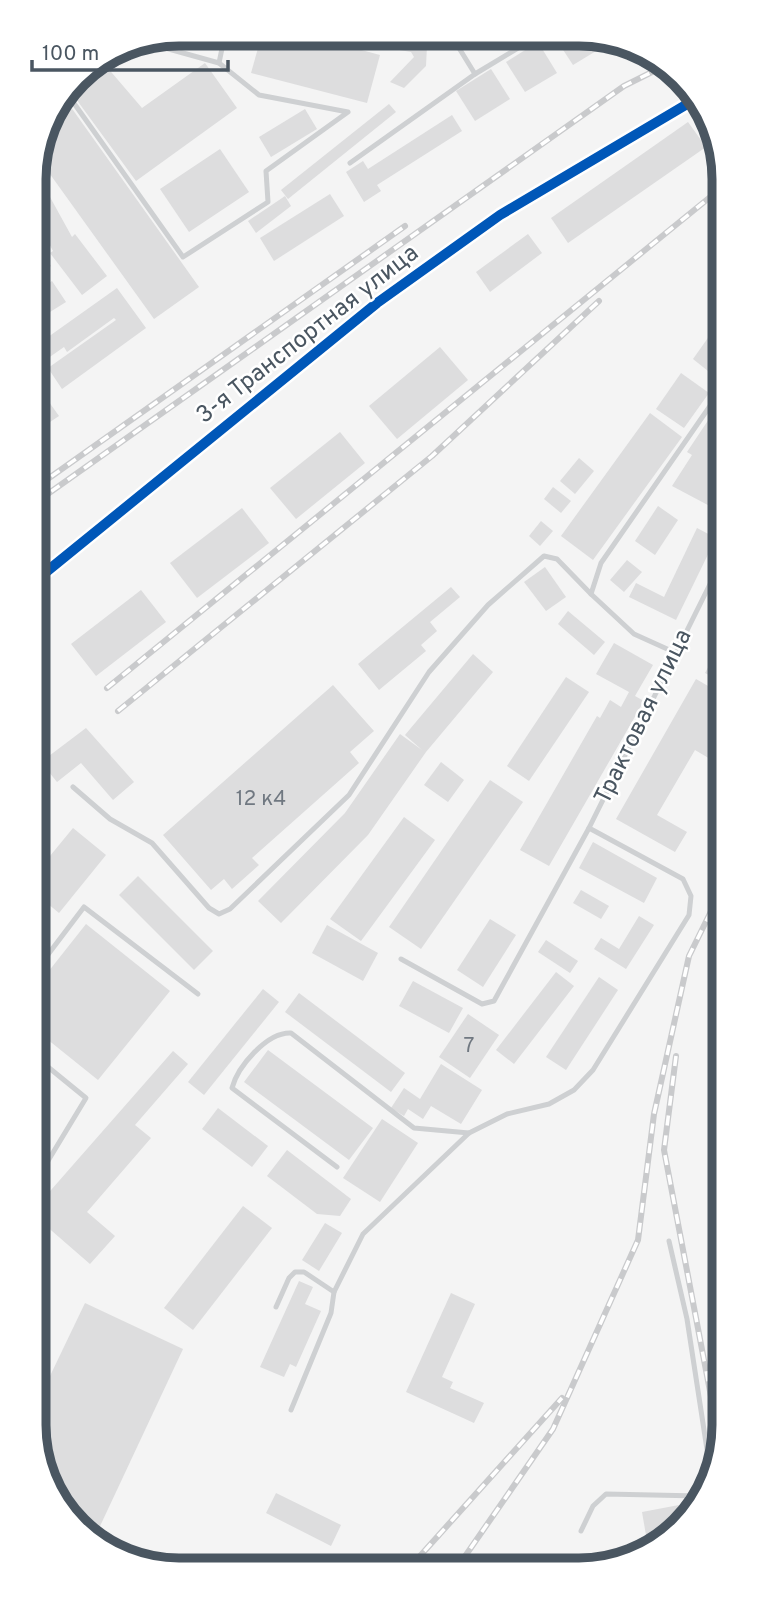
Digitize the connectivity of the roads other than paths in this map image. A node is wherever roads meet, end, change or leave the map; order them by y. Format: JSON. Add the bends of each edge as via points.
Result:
{"nodes":[{"id":1,"x":223,"y":46,"type":"edge"},
{"id":2,"x":458,"y":46,"type":"edge"},
{"id":3,"x":521,"y":46,"type":"edge"},
{"id":4,"x":162,"y":47,"type":"edge"},
{"id":5,"x":219,"y":63,"type":"junction"},
{"id":6,"x":475,"y":74,"type":"junction"},
{"id":7,"x":72,"y":100,"type":"edge"},
{"id":8,"x":689,"y":103,"type":"edge"},
{"id":9,"x":350,"y":163,"type":"dead end"},
{"id":10,"x":712,"y":403,"type":"edge"},
{"id":11,"x":46,"y":572,"type":"edge"},
{"id":12,"x":712,"y":580,"type":"edge"},
{"id":13,"x":591,"y":594,"type":"junction"},
{"id":14,"x":676,"y":653,"type":"junction"},
{"id":15,"x":73,"y":787,"type":"dead end"},
{"id":16,"x":589,"y":828,"type":"junction"},
{"id":17,"x":46,"y":957,"type":"edge"},
{"id":18,"x":401,"y":959,"type":"dead end"},
{"id":19,"x":198,"y":994,"type":"dead end"},
{"id":20,"x":46,"y":1065,"type":"edge"},
{"id":21,"x":469,"y":1133,"type":"junction"},
{"id":22,"x":46,"y":1164,"type":"edge"},
{"id":23,"x":337,"y":1167,"type":"dead end"},
{"id":24,"x":669,"y":1241,"type":"dead end"},
{"id":25,"x":334,"y":1292,"type":"junction"},
{"id":26,"x":276,"y":1307,"type":"dead end"},
{"id":27,"x":291,"y":1409,"type":"dead end"},
{"id":28,"x":708,"y":1457,"type":"edge"},
{"id":29,"x":692,"y":1496,"type":"edge"},
{"id":30,"x":581,"y":1531,"type":"dead end"}],
"edges":[{"from":1,"to":5,"type":"lane"},
{"from":2,"to":6,"type":"lane"},
{"from":3,"to":6,"type":"lane"},
{"from":4,"to":5,"type":"lane"},
{"from":5,"to":7,"type":"lane","via":[[258,95],[348,111],[266,171],[268,202],[183,257]]},
{"from":6,"to":9,"type":"lane"},
{"from":8,"to":11,"type":"street","name":"3-я Транспортная улица","via":[[500,215],[377,303]]},
{"from":10,"to":13,"type":"lane","via":[[601,563]]},
{"from":12,"to":14,"type":"lane","name":"Трактовая улица"},
{"from":13,"to":14,"type":"lane","via":[[634,634]]},
{"from":13,"to":15,"type":"lane","via":[[557,559],[544,556],[533,563],[488,605],[429,672],[349,796],[230,909],[219,914],[152,843],[110,819]]},
{"from":14,"to":16,"type":"lane","name":"Трактовая улица"},
{"from":16,"to":18,"type":"lane","via":[[494,1001],[482,1004]]},
{"from":16,"to":21,"type":"lane","name":"Трактовая улица","via":[[683,879],[691,896],[689,915],[593,1070],[574,1090],[550,1104],[507,1114]]},
{"from":17,"to":19,"type":"lane","via":[[85,907]]},
{"from":20,"to":22,"type":"lane","via":[[86,1098]]},
{"from":21,"to":23,"type":"lane","via":[[414,1128],[291,1032],[280,1032],[249,1061],[232,1088]]},
{"from":21,"to":25,"type":"lane","name":"Трактовая улица","via":[[363,1234]]},
{"from":24,"to":28,"type":"lane","via":[[687,1319]]},
{"from":25,"to":26,"type":"lane","via":[[304,1272],[295,1272]]},
{"from":25,"to":27,"type":"lane","name":"Трактовая улица","via":[[331,1313]]},
{"from":29,"to":30,"type":"lane","via":[[606,1494],[593,1506]]}]}
